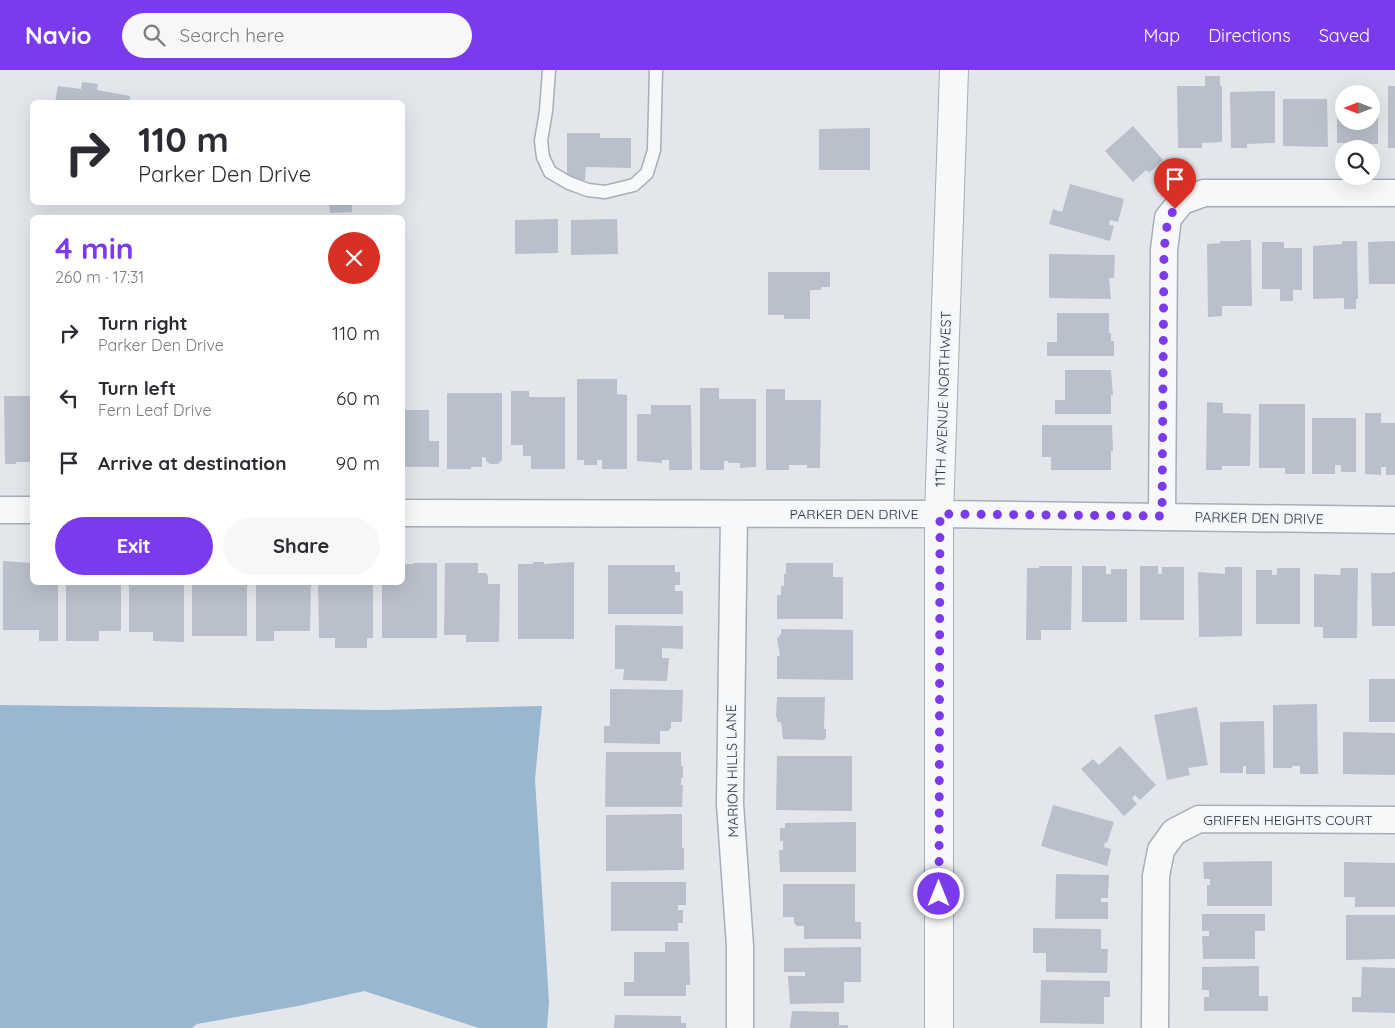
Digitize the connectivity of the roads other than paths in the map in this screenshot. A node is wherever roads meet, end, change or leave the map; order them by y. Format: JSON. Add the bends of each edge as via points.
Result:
{"nodes":[{"id":1,"x":549,"y":70,"type":"edge"},
{"id":2,"x":656,"y":70,"type":"edge"},
{"id":3,"x":954,"y":70,"type":"edge"},
{"id":4,"x":1395,"y":193,"type":"edge"},
{"id":5,"x":0,"y":510,"type":"edge"},
{"id":6,"x":30,"y":510,"type":"edge"},
{"id":7,"x":405,"y":512,"type":"edge"},
{"id":8,"x":734,"y":514,"type":"junction"},
{"id":9,"x":940,"y":514,"type":"junction"},
{"id":10,"x":1162,"y":516,"type":"junction"},
{"id":11,"x":1395,"y":520,"type":"edge"},
{"id":12,"x":1395,"y":820,"type":"edge"},
{"id":13,"x":740,"y":1028,"type":"edge"},
{"id":14,"x":939,"y":1028,"type":"edge"},
{"id":15,"x":1155,"y":1028,"type":"edge"}],
"edges":[{"from":1,"to":2,"type":"lane","via":[[541,141],[543,157],[550,172],[569,183],[605,192],[634,185],[647,173],[654,150]]},
{"from":3,"to":9,"type":"street","name":"11TH AVENUE NORTHWEST"},
{"from":4,"to":10,"type":"street","via":[[1204,193],[1182,201],[1168,218],[1164,250]]},
{"from":5,"to":6,"type":"street"},
{"from":7,"to":8,"type":"street","name":"PARKER DEN DRIVE"},
{"from":8,"to":9,"type":"street","name":"PARKER DEN DRIVE"},
{"from":8,"to":13,"type":"street","name":"MARION HILLS LANE","via":[[730,804],[740,946]]},
{"from":9,"to":10,"type":"street","name":"PARKER DEN DRIVE"},
{"from":9,"to":14,"type":"street","name":"11TH AVENUE NORTHWEST"},
{"from":10,"to":11,"type":"street","name":"PARKER DEN DRIVE"},
{"from":12,"to":15,"type":"street","name":"GRIFFEN HEIGHTS COURT","via":[[1199,819],[1174,832],[1161,850],[1156,876]]}]}
